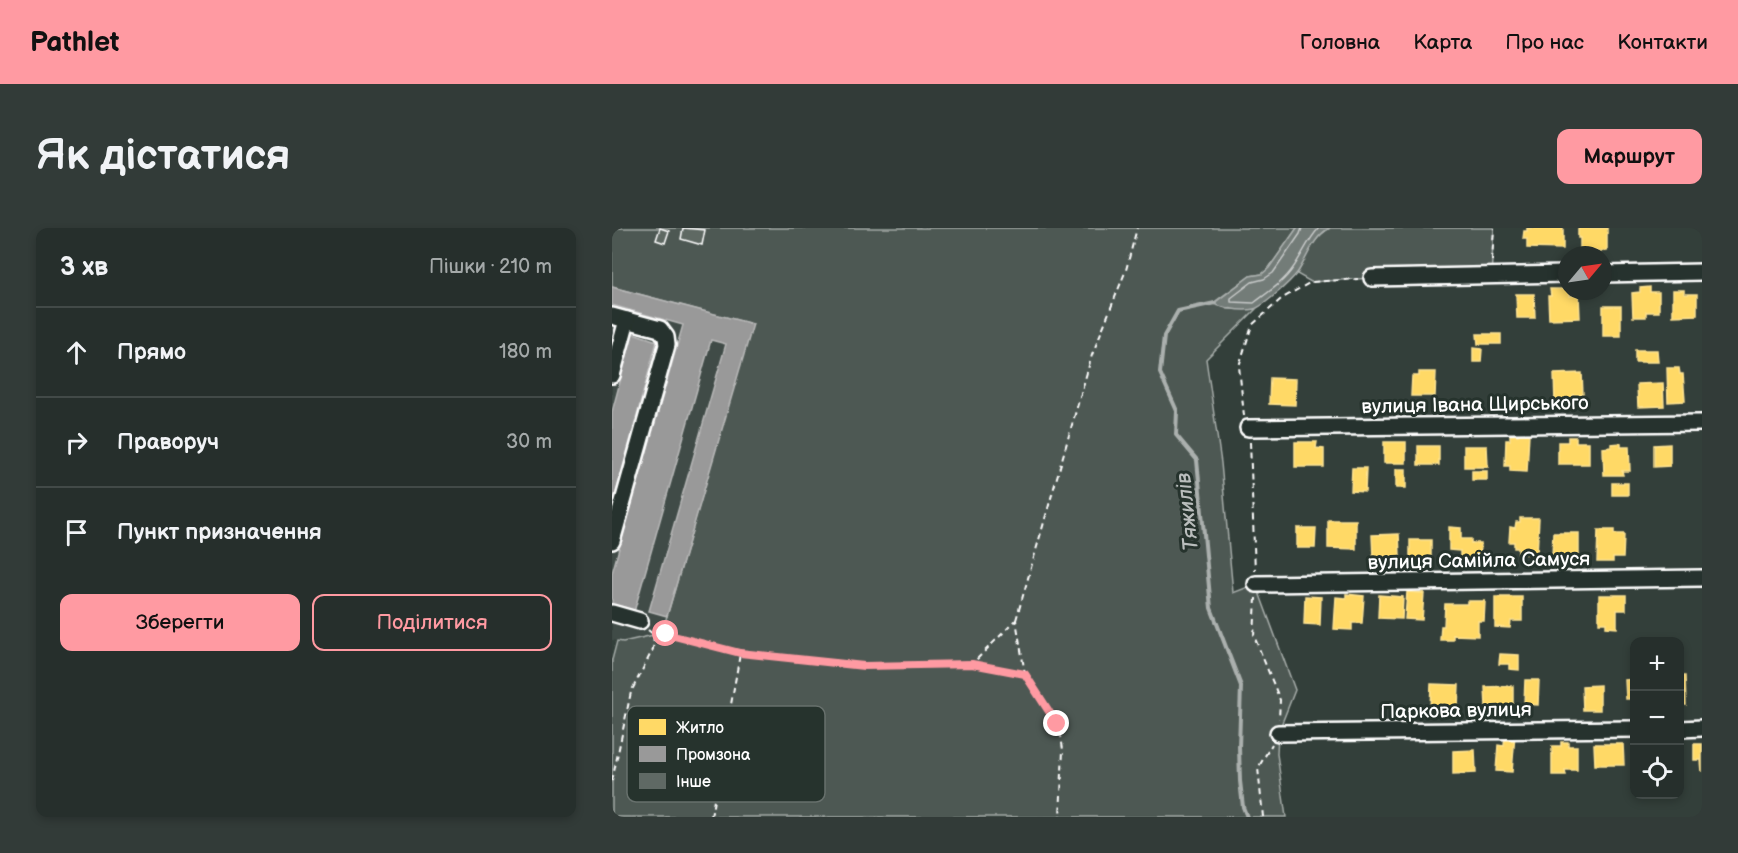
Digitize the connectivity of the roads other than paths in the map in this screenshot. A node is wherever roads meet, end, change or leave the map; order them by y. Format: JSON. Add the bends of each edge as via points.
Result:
{"nodes":[{"id":1,"x":1702,"y":272,"type":"edge"},
{"id":2,"x":1558,"y":274,"type":"edge"},
{"id":3,"x":1612,"y":274,"type":"edge"},
{"id":4,"x":1372,"y":278,"type":"road end"},
{"id":5,"x":620,"y":318,"type":"edge"},
{"id":6,"x":612,"y":375,"type":"edge"},
{"id":7,"x":1702,"y":423,"type":"edge"},
{"id":8,"x":1248,"y":428,"type":"road end"},
{"id":9,"x":612,"y":541,"type":"edge"},
{"id":10,"x":1702,"y":578,"type":"edge"},
{"id":11,"x":1256,"y":584,"type":"road end"},
{"id":12,"x":612,"y":613,"type":"edge"},
{"id":13,"x":640,"y":621,"type":"road end"},
{"id":14,"x":1702,"y":728,"type":"edge"},
{"id":15,"x":1630,"y":729,"type":"edge"},
{"id":16,"x":1684,"y":729,"type":"edge"},
{"id":17,"x":1278,"y":733,"type":"road end"}],
"edges":[{"from":1,"to":3,"type":"street"},
{"from":2,"to":4,"type":"street"},
{"from":5,"to":6,"type":"street"},
{"from":5,"to":9,"type":"street","via":[[660,329],[667,345]]},
{"from":7,"to":8,"type":"street","name":"вулиця Івана Щирського"},
{"from":10,"to":11,"type":"street","name":"вулиця Самійла Самуся"},
{"from":12,"to":13,"type":"street"},
{"from":14,"to":16,"type":"street"},
{"from":15,"to":17,"type":"street","name":"Паркова вулиця"}]}
